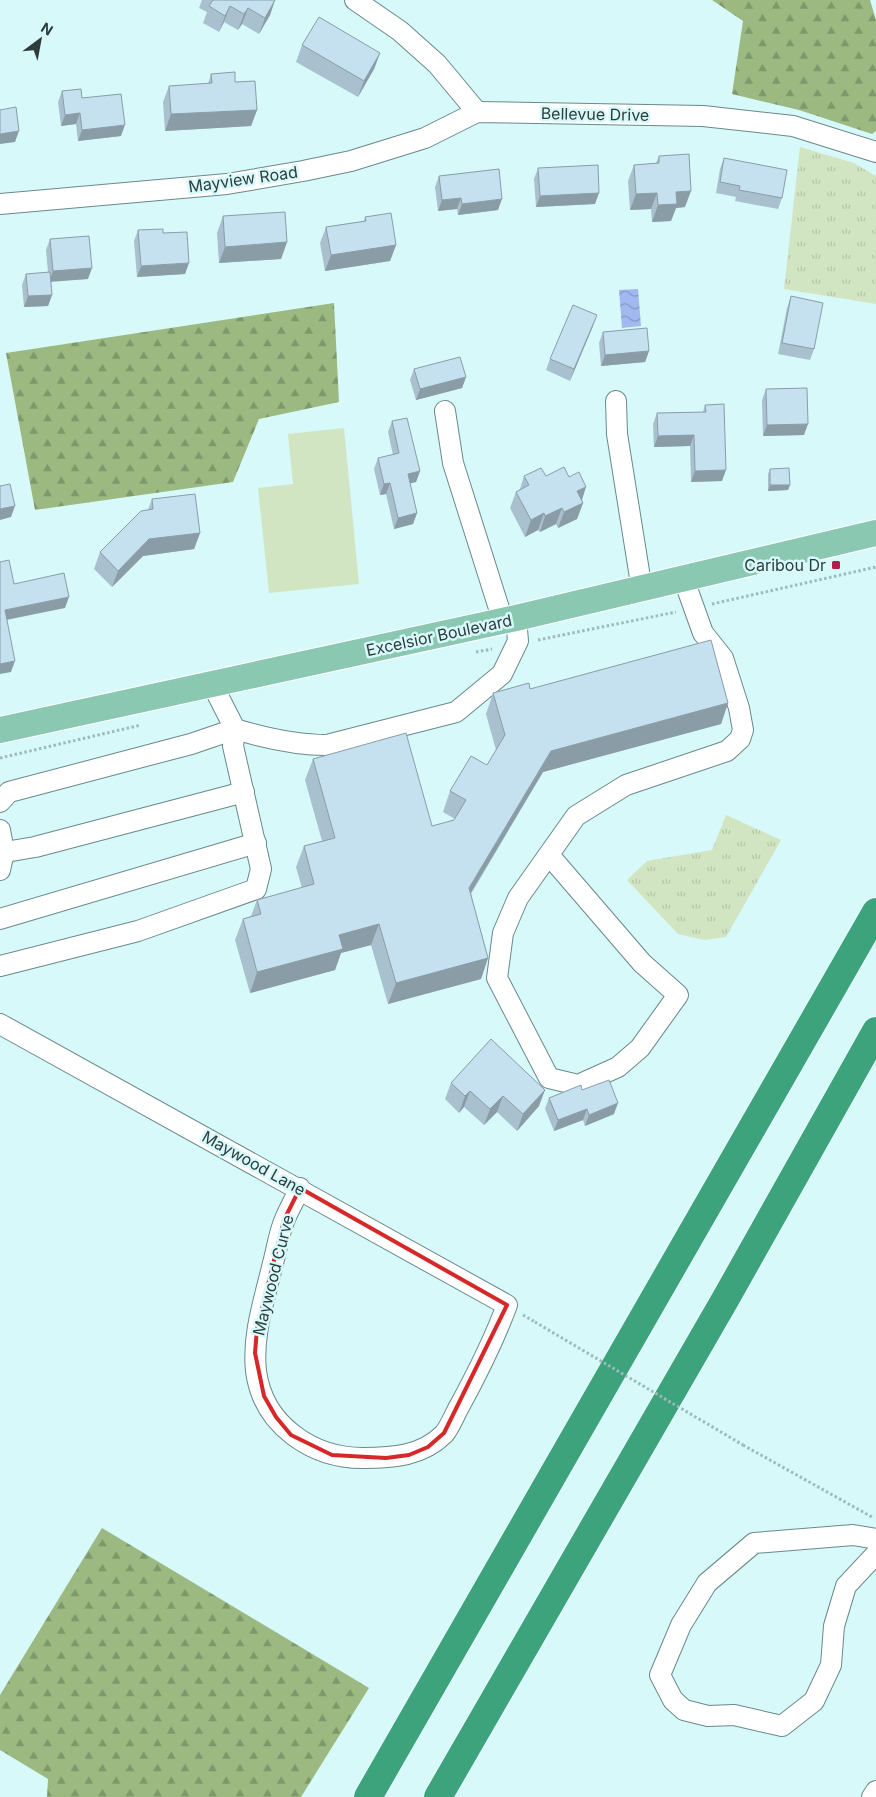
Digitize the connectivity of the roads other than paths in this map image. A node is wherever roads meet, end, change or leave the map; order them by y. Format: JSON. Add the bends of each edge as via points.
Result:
{"nodes":[{"id":1,"x":355,"y":0,"type":"edge"},
{"id":2,"x":477,"y":112,"type":"junction"},
{"id":3,"x":876,"y":152,"type":"edge"},
{"id":4,"x":0,"y":204,"type":"edge"},
{"id":5,"x":616,"y":401,"type":"dead end"},
{"id":6,"x":444,"y":411,"type":"dead end"},
{"id":7,"x":876,"y":534,"type":"edge"},
{"id":8,"x":684,"y":580,"type":"junction"},
{"id":9,"x":642,"y":590,"type":"junction"},
{"id":10,"x":509,"y":620,"type":"junction"},
{"id":11,"x":212,"y":684,"type":"junction"},
{"id":12,"x":235,"y":729,"type":"junction"},
{"id":13,"x":0,"y":730,"type":"edge"},
{"id":14,"x":244,"y":792,"type":"junction"},
{"id":15,"x":0,"y":802,"type":"edge"},
{"id":16,"x":0,"y":830,"type":"edge"},
{"id":17,"x":256,"y":843,"type":"junction"},
{"id":18,"x":549,"y":855,"type":"junction"},
{"id":19,"x":1,"y":859,"type":"edge"},
{"id":20,"x":876,"y":912,"type":"edge"},
{"id":21,"x":0,"y":919,"type":"edge"},
{"id":22,"x":0,"y":966,"type":"edge"},
{"id":23,"x":0,"y":1024,"type":"edge"},
{"id":24,"x":876,"y":1031,"type":"edge"},
{"id":25,"x":300,"y":1188,"type":"junction"},
{"id":26,"x":507,"y":1305,"type":"joint"},
{"id":27,"x":876,"y":1539,"type":"edge"},
{"id":28,"x":876,"y":1554,"type":"edge"},
{"id":29,"x":876,"y":1791,"type":"edge"},
{"id":30,"x":368,"y":1797,"type":"edge"},
{"id":31,"x":438,"y":1797,"type":"edge"},
{"id":32,"x":872,"y":1797,"type":"edge"}],
"edges":[{"from":1,"to":2,"type":"street","via":[[400,31],[437,64]]},
{"from":2,"to":3,"type":"street","name":"Bellevue Drive","via":[[729,118],[793,126]]},
{"from":2,"to":4,"type":"street","name":"Mayview Road","via":[[425,138],[351,161],[303,171],[227,184]]},
{"from":5,"to":9,"type":"street","via":[[617,434]]},
{"from":6,"to":10,"type":"street","via":[[452,462]]},
{"from":7,"to":8,"type":"main road","name":"Excelsior Boulevard"},
{"from":8,"to":9,"type":"main road","name":"Excelsior Boulevard"},
{"from":8,"to":18,"type":"street","via":[[703,632],[724,658],[743,730],[740,739],[727,751],[626,785],[576,816]]},
{"from":9,"to":10,"type":"main road","name":"Excelsior Boulevard"},
{"from":10,"to":11,"type":"main road","name":"Excelsior Boulevard"},
{"from":10,"to":12,"type":"street","via":[[516,644],[502,674],[456,712],[327,744],[307,745],[264,738]]},
{"from":11,"to":12,"type":"street"},
{"from":11,"to":13,"type":"main road","name":"Excelsior Boulevard"},
{"from":12,"to":14,"type":"street","via":[[233,746]]},
{"from":12,"to":15,"type":"street","via":[[191,744],[9,792]]},
{"from":14,"to":17,"type":"street"},
{"from":14,"to":19,"type":"street","via":[[44,844]]},
{"from":16,"to":19,"type":"street"},
{"from":17,"to":21,"type":"street"},
{"from":17,"to":22,"type":"street","via":[[262,868],[256,888],[138,931]]},
{"from":18,"to":18,"type":"street","via":[[518,898],[503,934],[497,978],[549,1078],[578,1085],[618,1067],[640,1048],[678,995],[642,963]]},
{"from":20,"to":30,"type":"highway"},
{"from":23,"to":25,"type":"street","name":"Maywood Lane"},
{"from":24,"to":31,"type":"highway"},
{"from":25,"to":26,"type":"street","name":"Maywood Lane"},
{"from":25,"to":26,"type":"street","name":"Maywood Curve","via":[[284,1220],[257,1329],[256,1372],[276,1417],[291,1435],[310,1446],[332,1455],[361,1458],[409,1455],[428,1446],[444,1433],[488,1351]]},
{"from":27,"to":28,"type":"street","via":[[854,1535],[754,1543],[707,1583],[681,1626],[660,1675],[674,1700],[684,1710],[708,1716],[734,1715],[782,1726],[814,1701],[831,1665],[834,1626],[846,1586]]},
{"from":29,"to":32,"type":"street"}]}
